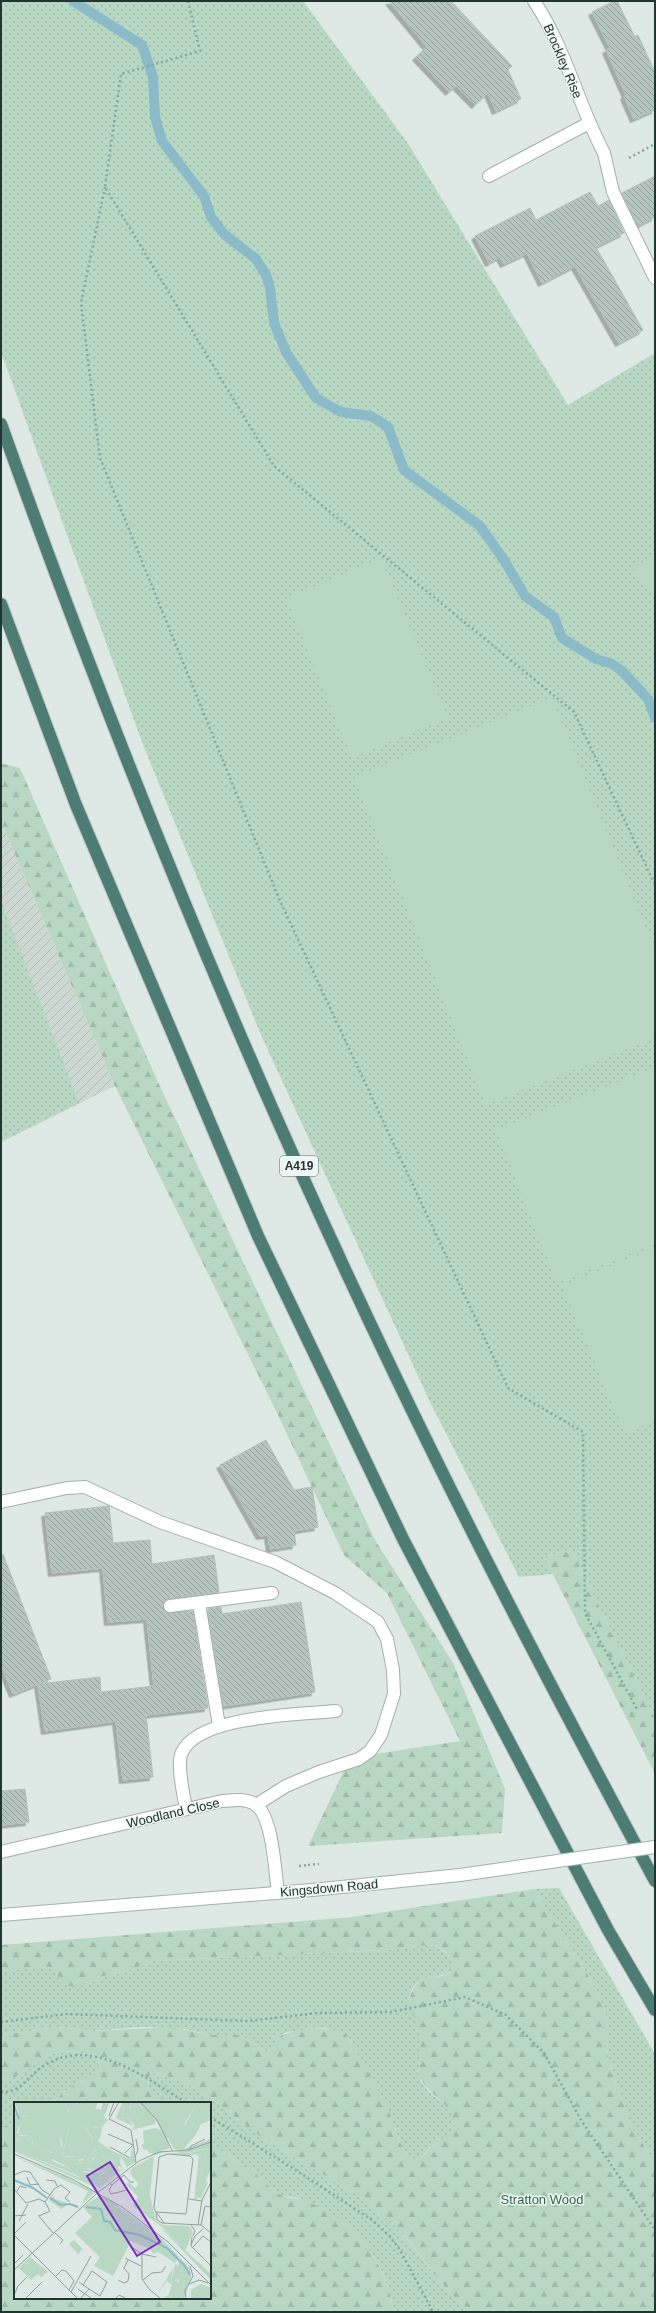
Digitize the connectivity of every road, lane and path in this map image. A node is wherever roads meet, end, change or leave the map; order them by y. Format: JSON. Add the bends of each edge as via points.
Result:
{"nodes":[{"id":1,"x":188,"y":1,"type":"edge"},
{"id":2,"x":534,"y":1,"type":"edge"},
{"id":3,"x":589,"y":123,"type":"junction"},
{"id":4,"x":655,"y":144,"type":"edge"},
{"id":5,"x":608,"y":169,"type":"junction"},
{"id":6,"x":489,"y":176,"type":"dead end"},
{"id":7,"x":105,"y":187,"type":"junction"},
{"id":8,"x":655,"y":278,"type":"edge"},
{"id":9,"x":1,"y":424,"type":"edge"},
{"id":10,"x":1,"y":604,"type":"edge"},
{"id":11,"x":655,"y":885,"type":"edge"},
{"id":12,"x":1,"y":1502,"type":"edge"},
{"id":13,"x":272,"y":1593,"type":"dead end"},
{"id":14,"x":199,"y":1603,"type":"junction"},
{"id":15,"x":170,"y":1606,"type":"dead end"},
{"id":16,"x":336,"y":1711,"type":"dead end"},
{"id":17,"x":638,"y":1711,"type":"dead end"},
{"id":18,"x":219,"y":1726,"type":"junction"},
{"id":19,"x":256,"y":1805,"type":"junction"},
{"id":20,"x":186,"y":1810,"type":"junction"},
{"id":21,"x":655,"y":1847,"type":"edge"},
{"id":22,"x":1,"y":1852,"type":"edge"},
{"id":23,"x":655,"y":1882,"type":"edge"},
{"id":24,"x":278,"y":1893,"type":"junction"},
{"id":25,"x":1,"y":1915,"type":"edge"},
{"id":26,"x":655,"y":2010,"type":"edge"},
{"id":27,"x":1,"y":2022,"type":"edge"},
{"id":28,"x":1,"y":2092,"type":"edge"},
{"id":29,"x":185,"y":2102,"type":"edge"},
{"id":30,"x":211,"y":2118,"type":"edge"},
{"id":31,"x":655,"y":2230,"type":"edge"},
{"id":32,"x":433,"y":2312,"type":"edge"}],
"edges":[{"from":1,"to":7,"type":"path","via":[[200,51],[121,74]]},
{"from":2,"to":3,"type":"main road","name":"Brockley Rise","via":[[562,57]]},
{"from":3,"to":5,"type":"main road","name":"Brockley Rise","via":[[604,153]]},
{"from":3,"to":6,"type":"main road"},
{"from":4,"to":5,"type":"path"},
{"from":5,"to":8,"type":"main road","name":"Brockley Rise","via":[[613,192]]},
{"from":7,"to":11,"type":"path","via":[[274,466],[574,712]]},
{"from":7,"to":17,"type":"path","via":[[81,303],[100,458],[280,901],[508,1388],[583,1432],[585,1613]]},
{"from":9,"to":23,"type":"highway","number":"A419","via":[[130,769],[219,984],[318,1210],[389,1364],[479,1547]]},
{"from":10,"to":26,"type":"highway","via":[[76,805],[258,1236],[403,1538],[608,1930]]},
{"from":12,"to":19,"type":"main road","via":[[67,1488],[85,1487],[160,1522],[275,1562],[335,1593],[378,1622],[387,1639],[393,1670],[394,1694],[381,1735],[370,1751],[359,1759],[286,1786]]},
{"from":13,"to":14,"type":"main road"},
{"from":14,"to":15,"type":"main road"},
{"from":14,"to":18,"type":"main road"},
{"from":16,"to":18,"type":"main road","via":[[244,1720]]},
{"from":18,"to":20,"type":"main road","via":[[194,1737],[182,1753],[181,1772]]},
{"from":19,"to":20,"type":"main road","name":"Woodland Close","via":[[247,1801],[228,1801]]},
{"from":19,"to":24,"type":"main road","via":[[266,1820]]},
{"from":20,"to":22,"type":"main road","name":"Woodland Close"},
{"from":21,"to":24,"type":"main road","name":"Kingsdown Road","bridge":true,"via":[[460,1875]]},
{"from":24,"to":25,"type":"main road","name":"Kingsdown Road"},
{"from":27,"to":31,"type":"path","via":[[66,2014],[248,2021],[317,2013],[392,2012],[465,1998],[506,2015],[544,2053],[581,2120]]},
{"from":28,"to":29,"type":"path","via":[[22,2085],[42,2067],[72,2054],[110,2060],[128,2067]]},
{"from":30,"to":32,"type":"path","via":[[372,2220],[389,2235],[400,2250]]}]}
